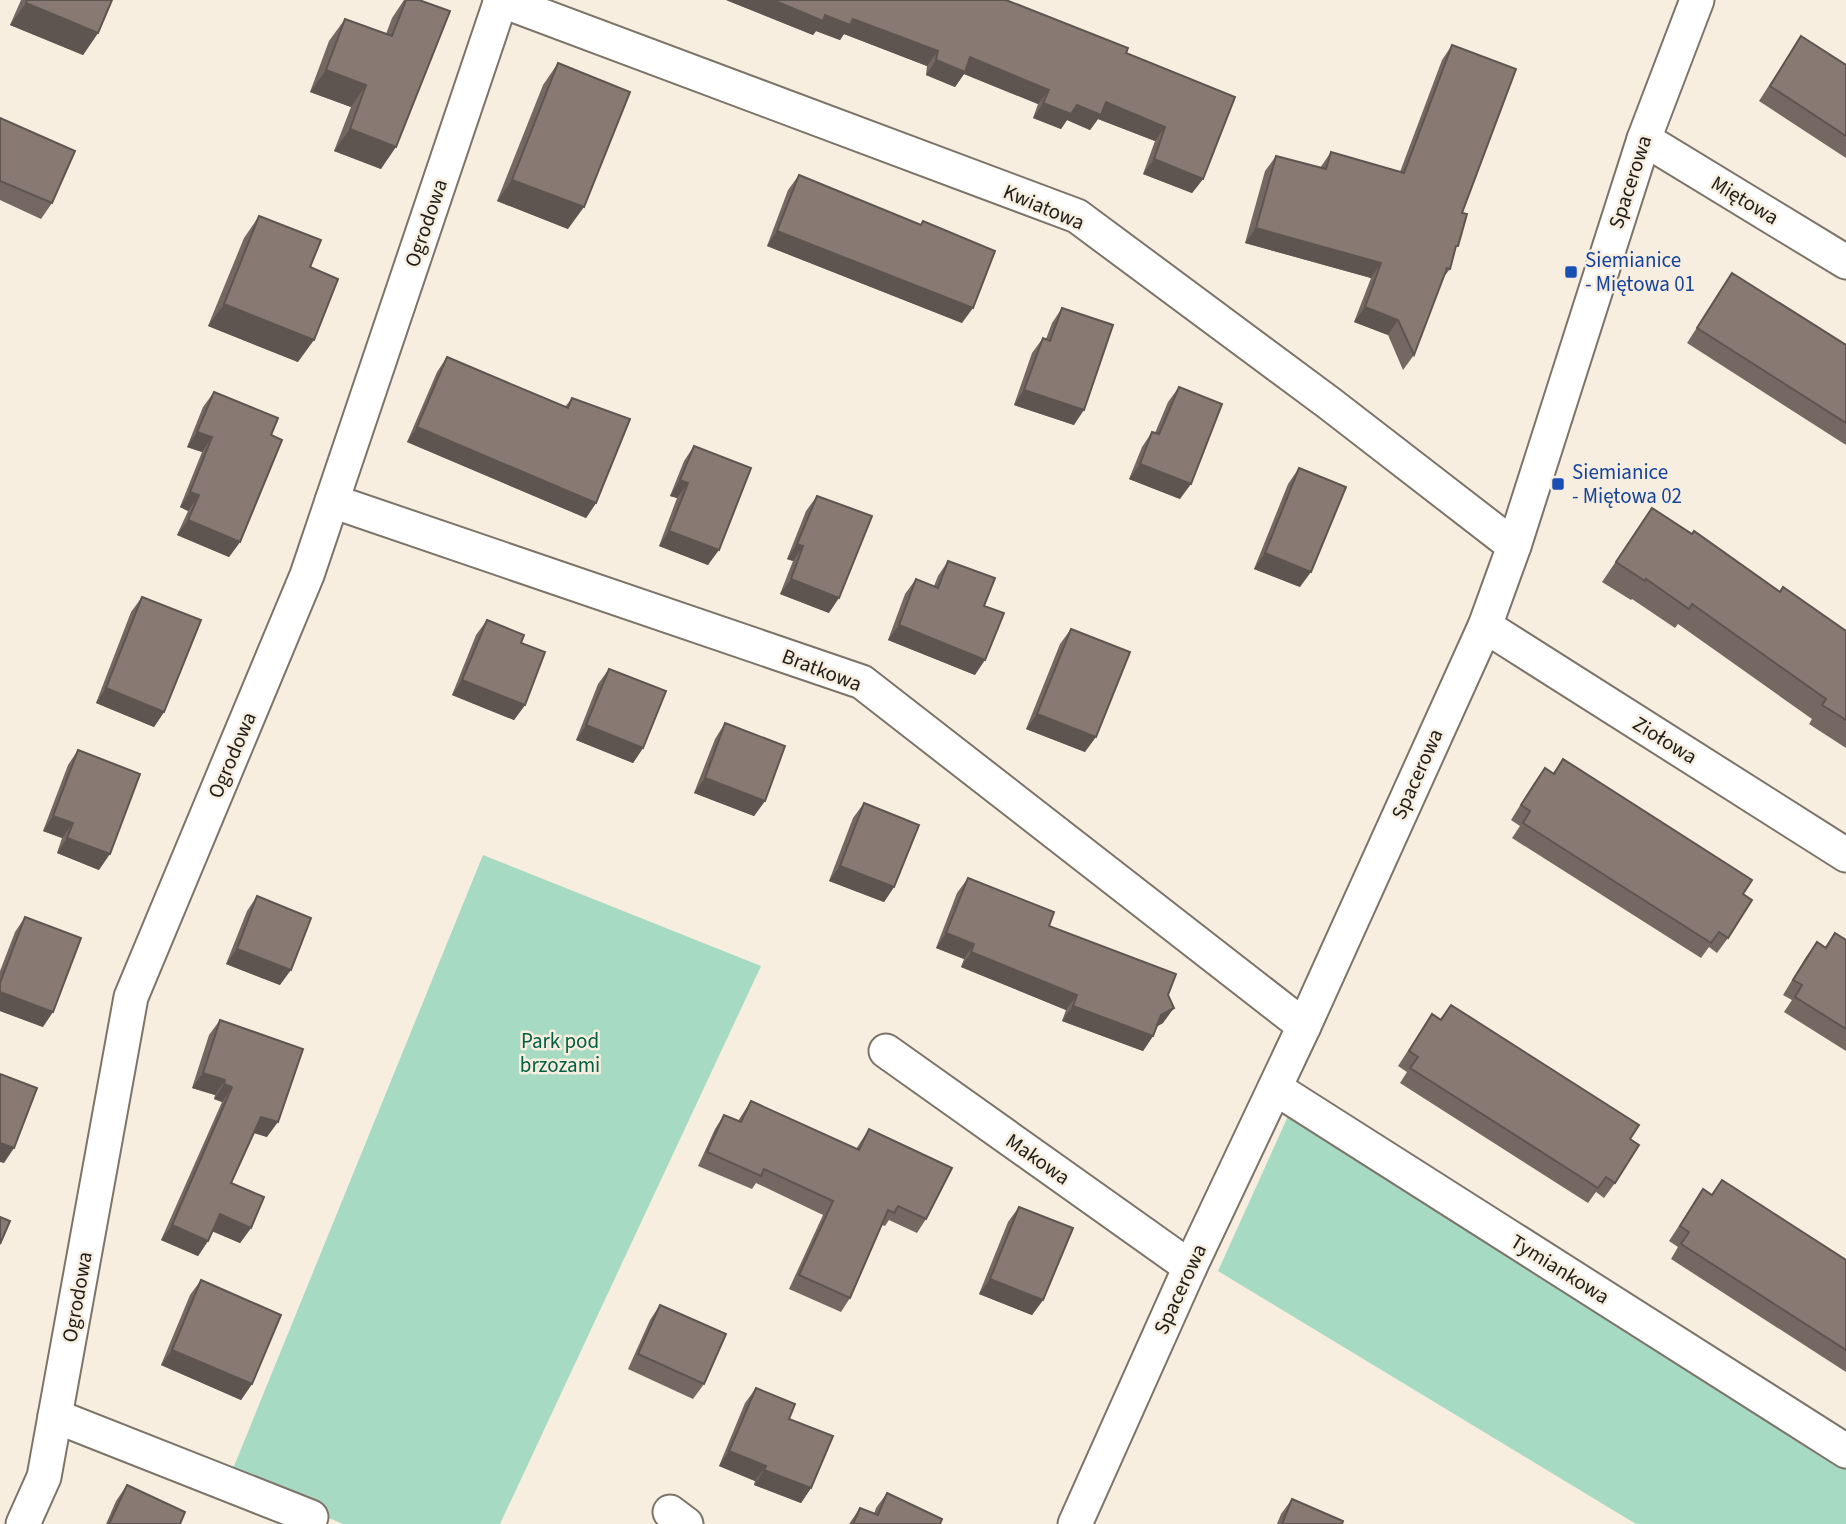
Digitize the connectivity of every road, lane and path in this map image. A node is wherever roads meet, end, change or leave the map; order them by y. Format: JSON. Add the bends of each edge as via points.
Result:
{"nodes":[{"id":1,"x":500,"y":0,"type":"edge"},
{"id":2,"x":1697,"y":0,"type":"edge"},
{"id":3,"x":1644,"y":139,"type":"junction"},
{"id":4,"x":1846,"y":262,"type":"edge"},
{"id":5,"x":332,"y":501,"type":"junction"},
{"id":6,"x":1514,"y":546,"type":"junction"},
{"id":7,"x":1485,"y":626,"type":"junction"},
{"id":8,"x":1846,"y":855,"type":"edge"},
{"id":9,"x":1304,"y":1026,"type":"junction"},
{"id":10,"x":886,"y":1051,"type":"dead end"},
{"id":11,"x":1275,"y":1088,"type":"junction"},
{"id":12,"x":1190,"y":1267,"type":"junction"},
{"id":13,"x":55,"y":1416,"type":"junction"},
{"id":14,"x":1846,"y":1451,"type":"edge"},
{"id":15,"x":311,"y":1517,"type":"dead end"},
{"id":16,"x":23,"y":1524,"type":"edge"},
{"id":17,"x":1074,"y":1524,"type":"edge"}],
"edges":[{"from":1,"to":5,"type":"street","name":"Ogrodowa"},
{"from":1,"to":6,"type":"street","name":"Kwiatowa","via":[[1077,216]]},
{"from":2,"to":3,"type":"street","name":"Spacerowa"},
{"from":3,"to":4,"type":"street","name":"Miętowa"},
{"from":3,"to":6,"type":"street","name":"Spacerowa"},
{"from":5,"to":9,"type":"street","name":"Bratkowa","via":[[862,682]]},
{"from":5,"to":13,"type":"street","name":"Ogrodowa","via":[[307,575],[131,997]]},
{"from":6,"to":7,"type":"street","name":"Spacerowa"},
{"from":7,"to":8,"type":"street","name":"Ziołowa"},
{"from":7,"to":9,"type":"street","name":"Spacerowa"},
{"from":9,"to":11,"type":"street","name":"Spacerowa"},
{"from":10,"to":12,"type":"street","name":"Makowa"},
{"from":11,"to":12,"type":"street","name":"Spacerowa"},
{"from":11,"to":14,"type":"street","name":"Tymiankowa"},
{"from":12,"to":17,"type":"street","name":"Spacerowa"},
{"from":13,"to":15,"type":"street"},
{"from":13,"to":16,"type":"street","name":"Ogrodowa","via":[[44,1477]]}]}
